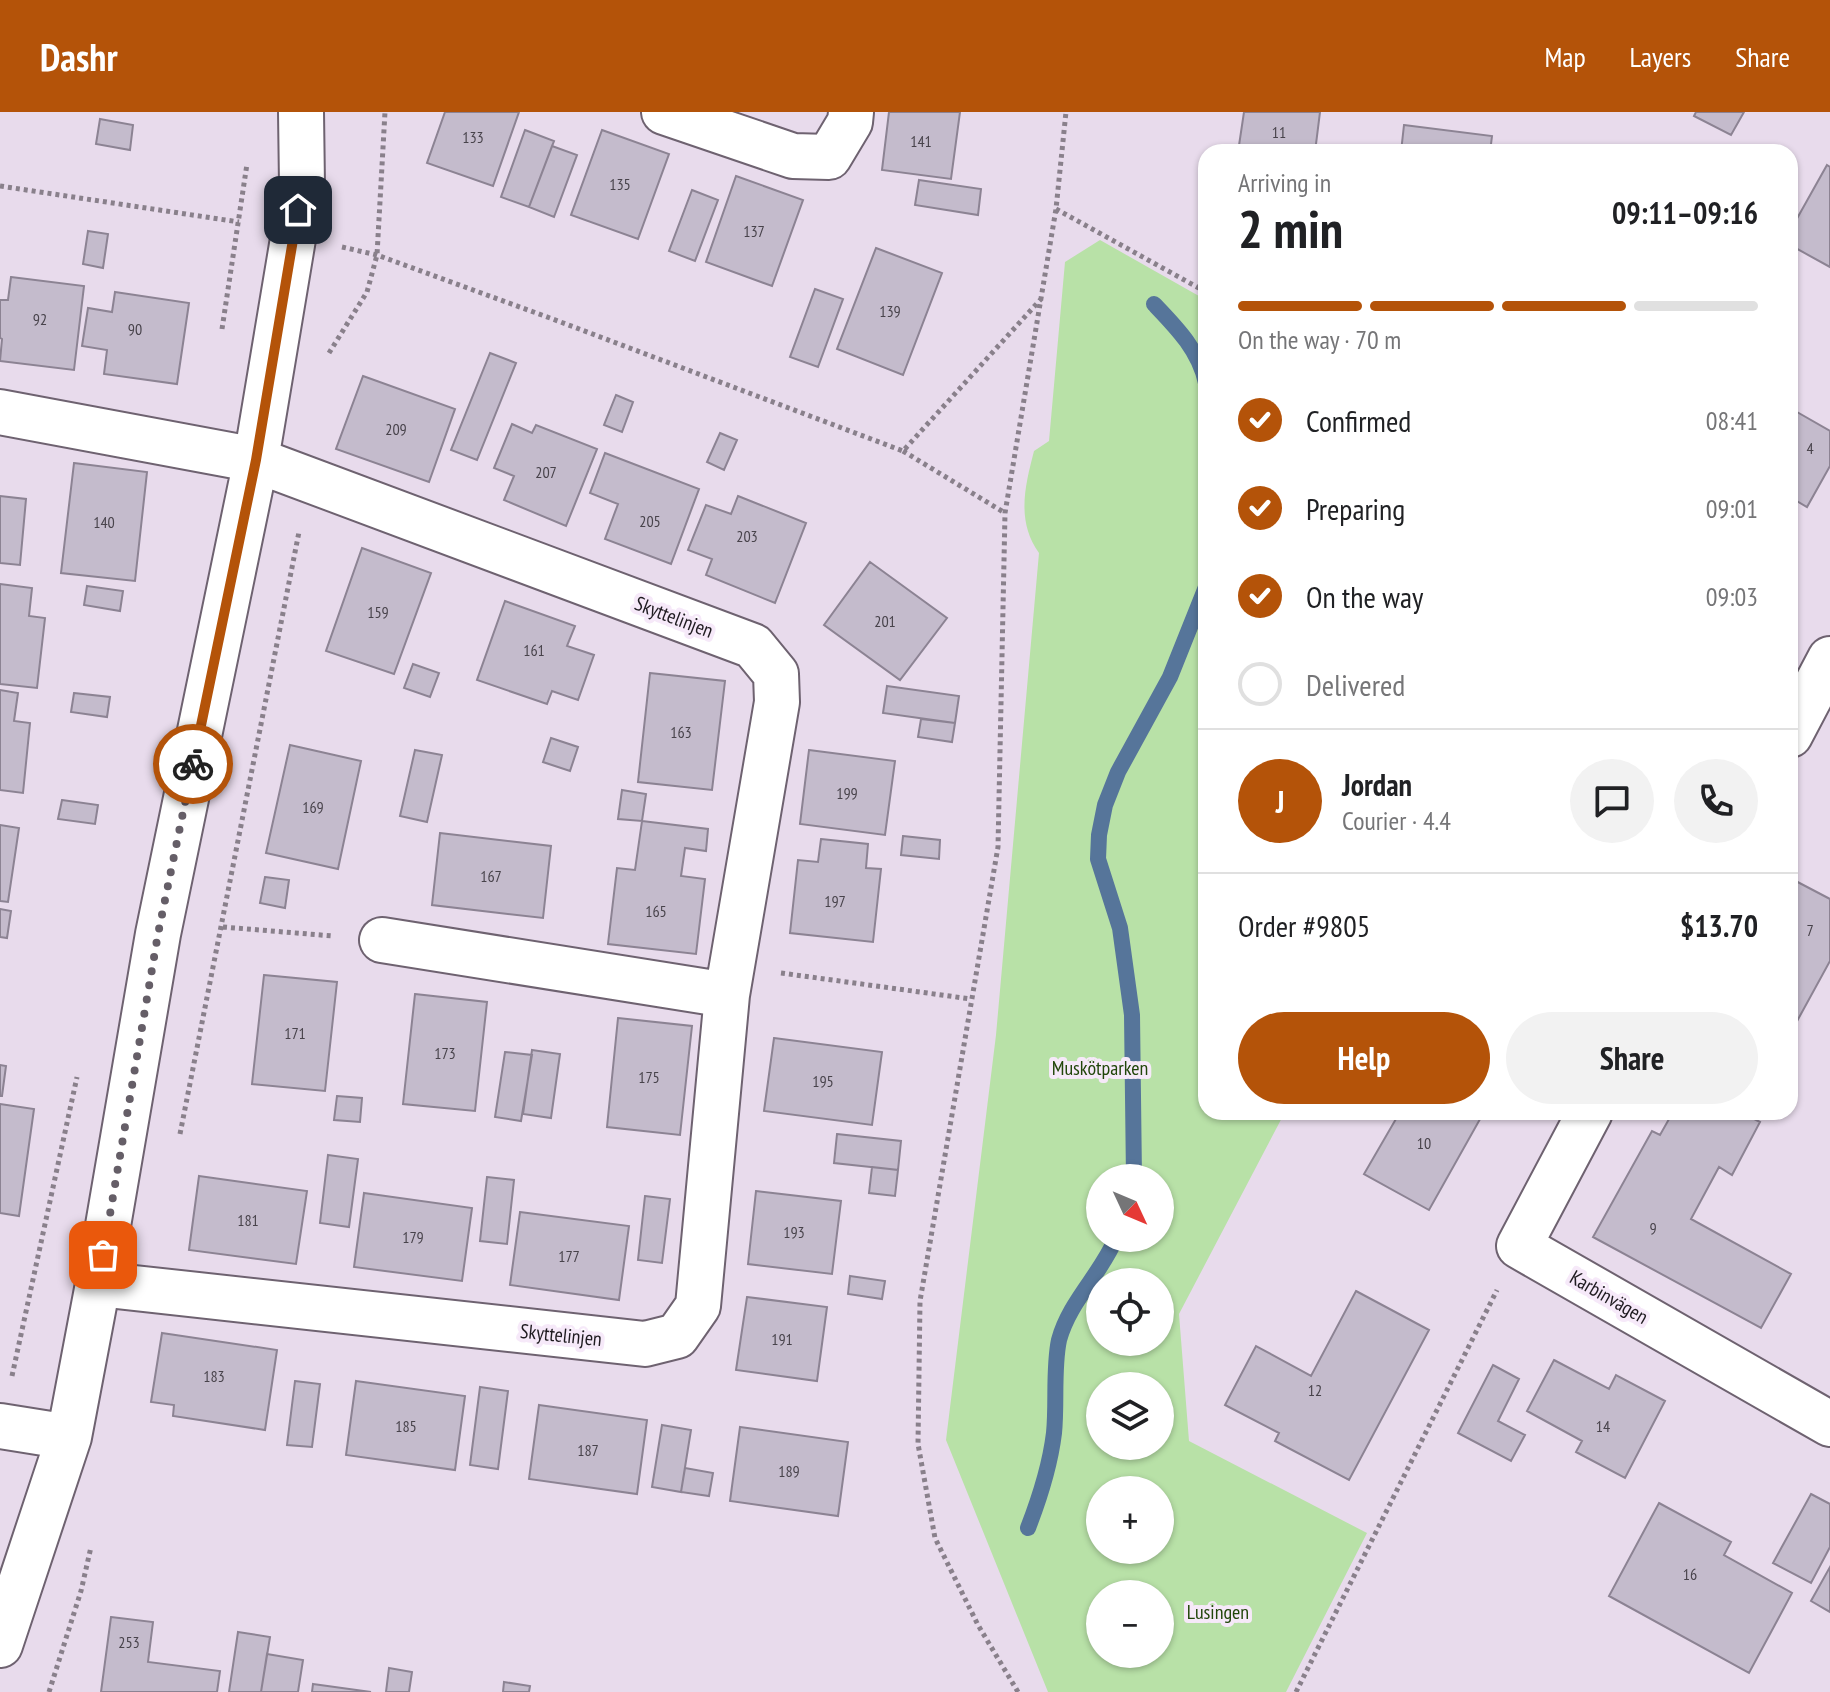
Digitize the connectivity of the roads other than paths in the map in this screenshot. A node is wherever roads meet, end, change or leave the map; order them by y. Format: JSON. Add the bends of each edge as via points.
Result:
{"nodes":[{"id":1,"x":301,"y":112,"type":"edge"},
{"id":2,"x":664,"y":112,"type":"edge"},
{"id":3,"x":851,"y":112,"type":"edge"},
{"id":4,"x":0,"y":412,"type":"edge"},
{"id":5,"x":256,"y":460,"type":"junction"},
{"id":6,"x":1830,"y":659,"type":"edge"},
{"id":7,"x":1798,"y":720,"type":"edge"},
{"id":8,"x":382,"y":940,"type":"road end"},
{"id":9,"x":729,"y":980,"type":"junction"},
{"id":10,"x":1586,"y":1120,"type":"edge"},
{"id":11,"x":98,"y":1284,"type":"junction"},
{"id":12,"x":1830,"y":1424,"type":"edge"},
{"id":13,"x":0,"y":1426,"type":"edge"},
{"id":14,"x":69,"y":1437,"type":"junction"},
{"id":15,"x":0,"y":1645,"type":"edge"}],
"edges":[{"from":1,"to":5,"type":"street","via":[[302,185]]},
{"from":2,"to":3,"type":"street","via":[[793,156],[829,157]]},
{"from":4,"to":5,"type":"street","name":"Skyttelinjen"},
{"from":5,"to":9,"type":"street","name":"Skyttelinjen","via":[[753,646],[776,674],[777,702]]},
{"from":5,"to":11,"type":"street","via":[[158,934]]},
{"from":6,"to":7,"type":"street"},
{"from":8,"to":9,"type":"street"},
{"from":9,"to":11,"type":"street","name":"Skyttelinjen","via":[[698,1306],[677,1336],[645,1344]]},
{"from":10,"to":12,"type":"street","name":"Karbinvägen","via":[[1519,1246]]},
{"from":11,"to":14,"type":"street"},
{"from":13,"to":14,"type":"street"},
{"from":14,"to":15,"type":"street"}]}
